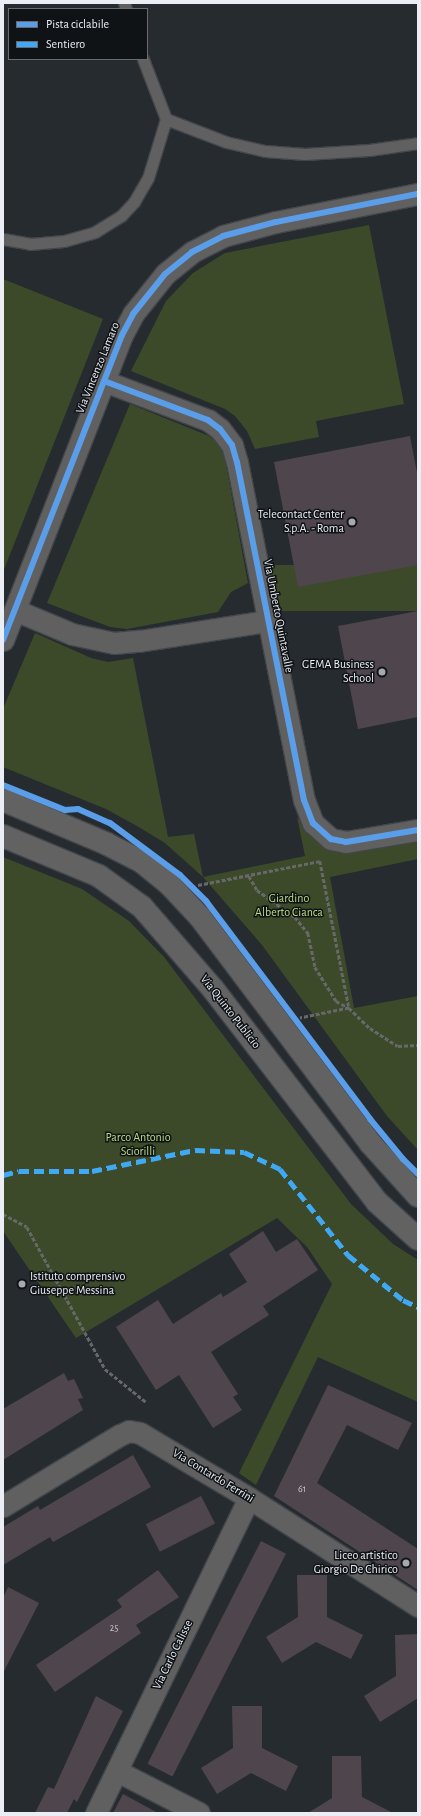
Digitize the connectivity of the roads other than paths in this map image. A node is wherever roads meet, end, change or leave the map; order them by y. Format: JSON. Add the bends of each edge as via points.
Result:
{"nodes":[{"id":1,"x":143,"y":60,"type":"edge"},
{"id":2,"x":166,"y":119,"type":"junction"},
{"id":3,"x":418,"y":144,"type":"edge"},
{"id":4,"x":418,"y":194,"type":"edge"},
{"id":5,"x":3,"y":239,"type":"edge"},
{"id":6,"x":104,"y":380,"type":"junction"},
{"id":7,"x":15,"y":610,"type":"junction"},
{"id":8,"x":267,"y":621,"type":"junction"},
{"id":9,"x":3,"y":640,"type":"edge"},
{"id":10,"x":3,"y":800,"type":"edge"},
{"id":11,"x":418,"y":830,"type":"edge"},
{"id":12,"x":3,"y":836,"type":"edge"},
{"id":13,"x":418,"y":1196,"type":"edge"},
{"id":14,"x":418,"y":1238,"type":"edge"},
{"id":15,"x":249,"y":1498,"type":"junction"},
{"id":16,"x":3,"y":1506,"type":"edge"},
{"id":17,"x":418,"y":1606,"type":"edge"},
{"id":18,"x":117,"y":1771,"type":"junction"},
{"id":19,"x":96,"y":1813,"type":"edge"},
{"id":20,"x":200,"y":1813,"type":"edge"}],
"edges":[{"from":1,"to":2,"type":"lane"},
{"from":2,"to":3,"type":"lane","via":[[237,145],[280,153],[369,150]]},
{"from":2,"to":5,"type":"lane","via":[[148,178],[134,202],[120,216],[95,232],[64,241],[30,244]]},
{"from":4,"to":6,"type":"street","name":"Via Vincenzo Lamaro","via":[[249,228],[202,246],[173,266],[138,308],[125,328]]},
{"from":6,"to":7,"type":"street","name":"Via Vincenzo Lamaro"},
{"from":6,"to":8,"type":"street","name":"Via Umberto Quintavalle","via":[[208,420],[228,439],[238,462]]},
{"from":7,"to":8,"type":"street","name":"Via Umberto Quintavalle","via":[[72,634],[114,643]]},
{"from":7,"to":9,"type":"street","name":"Via Vincenzo Lamaro"},
{"from":8,"to":11,"type":"street","name":"Via Umberto Quintavalle","via":[[305,808],[316,828],[331,839],[346,842]]},
{"from":10,"to":13,"type":"street","via":[[108,844],[142,862],[170,884],[200,917],[370,1144]]},
{"from":12,"to":14,"type":"street","name":"Via Quinto Publicio","via":[[99,876],[142,906],[212,989],[377,1202]]},
{"from":15,"to":16,"type":"street","name":"Via Contardo Ferrini","via":[[140,1433],[129,1431]]},
{"from":15,"to":17,"type":"street","name":"Via Contardo Ferrini"},
{"from":15,"to":18,"type":"street","name":"Via Carlo Calisse"},
{"from":18,"to":19,"type":"street","name":"Via Carlo Calisse"},
{"from":18,"to":20,"type":"street"}]}
